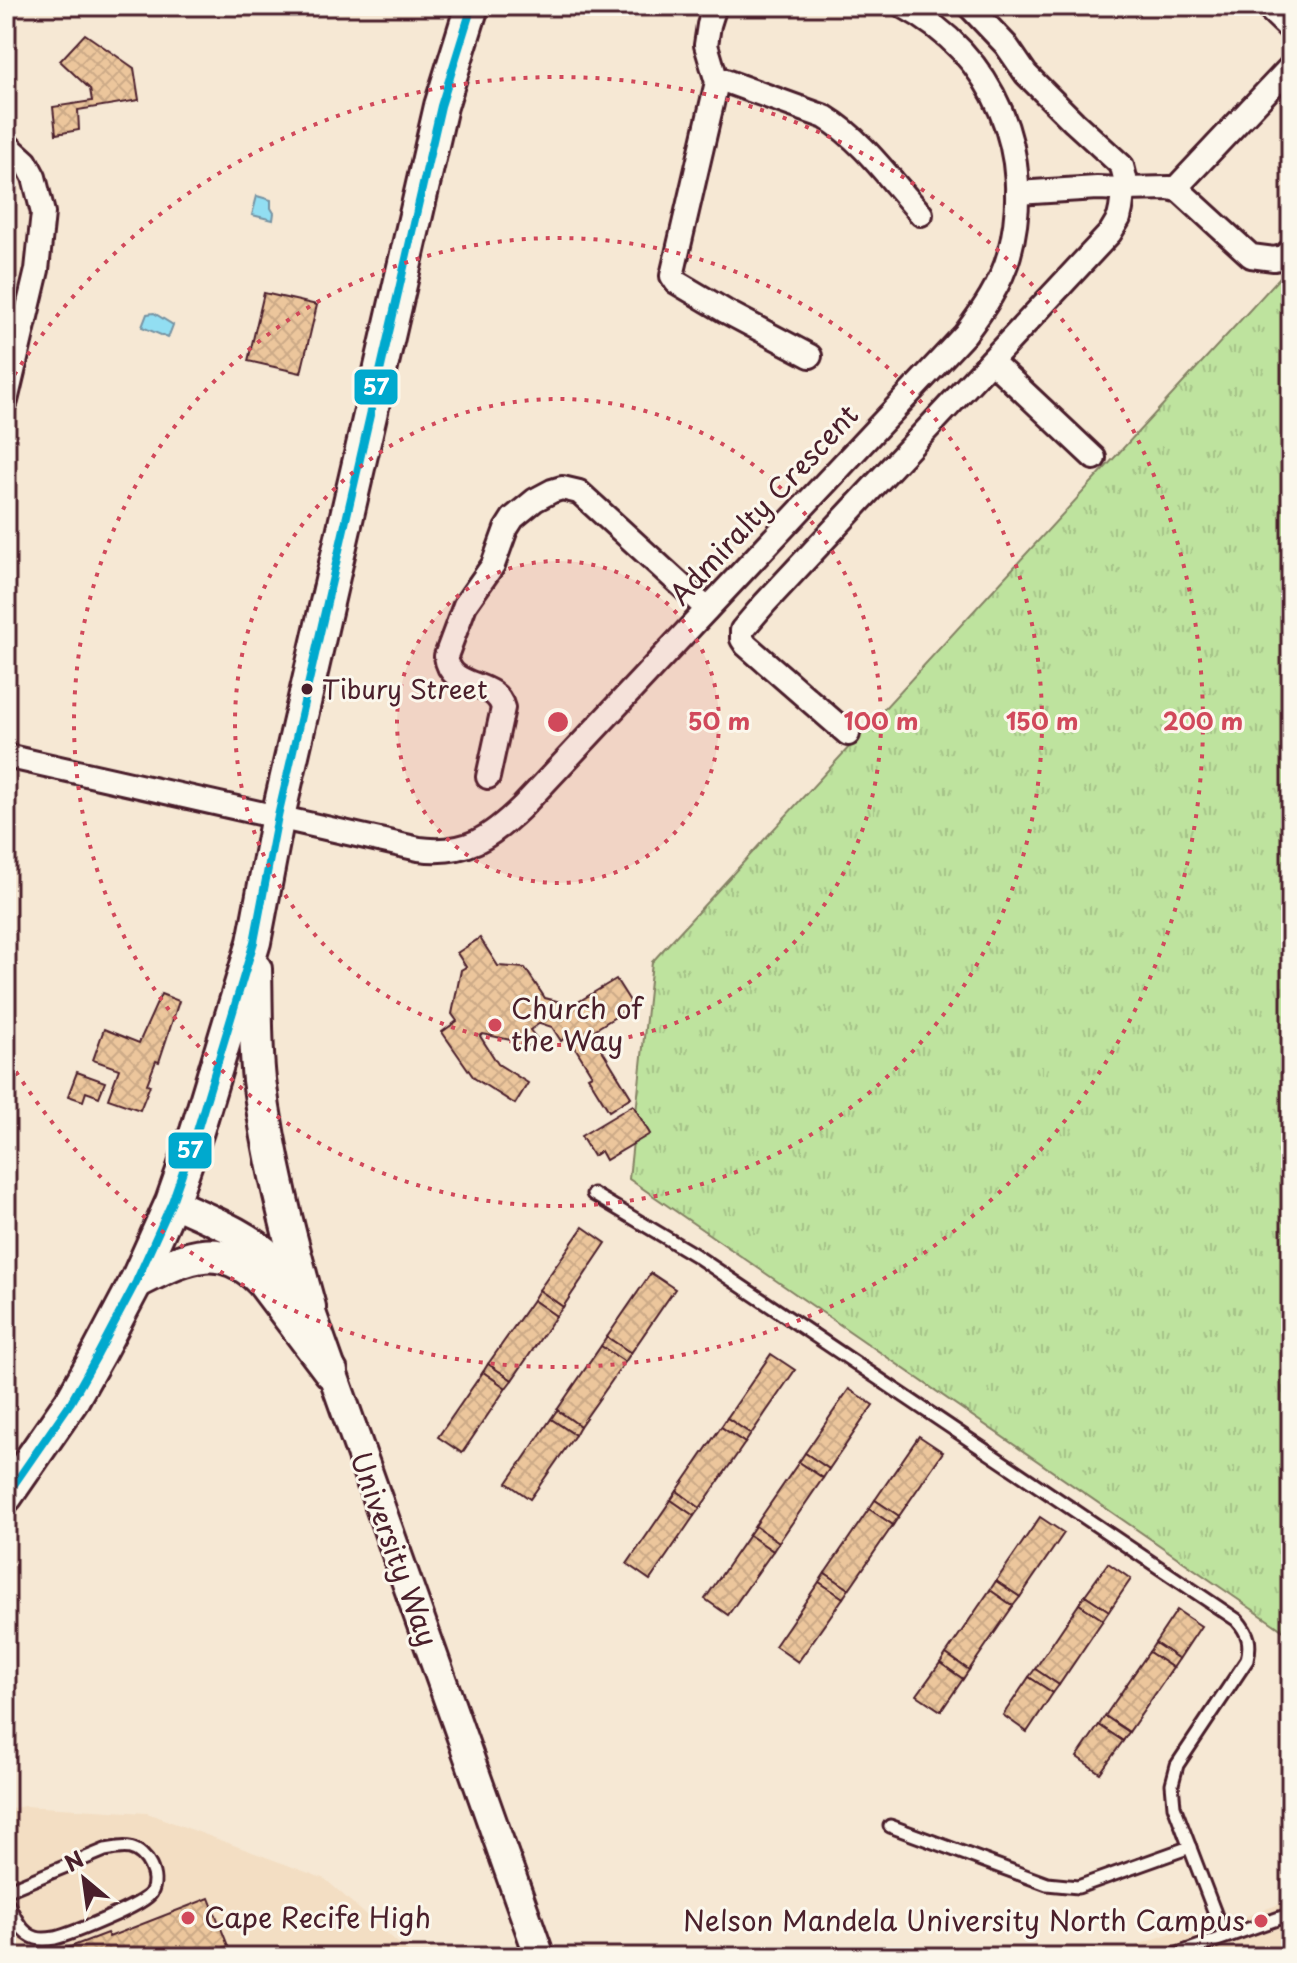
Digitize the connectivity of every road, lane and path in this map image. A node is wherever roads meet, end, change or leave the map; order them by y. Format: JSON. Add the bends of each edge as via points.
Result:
{"nodes":[{"id":1,"x":472,"y":6,"type":"edge"},
{"id":2,"x":715,"y":6,"type":"edge"},
{"id":3,"x":903,"y":6,"type":"edge"},
{"id":4,"x":969,"y":6,"type":"edge"},
{"id":5,"x":1266,"y":6,"type":"edge"},
{"id":6,"x":1291,"y":30,"type":"edge"},
{"id":7,"x":1291,"y":66,"type":"edge"},
{"id":8,"x":717,"y":78,"type":"junction"},
{"id":9,"x":6,"y":144,"type":"edge"},
{"id":10,"x":1124,"y":189,"type":"junction"},
{"id":11,"x":1175,"y":189,"type":"junction"},
{"id":12,"x":1017,"y":193,"type":"junction"},
{"id":13,"x":921,"y":214,"type":"dead end"},
{"id":14,"x":1291,"y":250,"type":"edge"},
{"id":15,"x":810,"y":356,"type":"dead end"},
{"id":16,"x":991,"y":361,"type":"junction"},
{"id":17,"x":6,"y":401,"type":"edge"},
{"id":18,"x":1094,"y":458,"type":"dead end"},
{"id":19,"x":707,"y":609,"type":"junction"},
{"id":20,"x":848,"y":734,"type":"dead end"},
{"id":21,"x":6,"y":756,"type":"edge"},
{"id":22,"x":488,"y":777,"type":"dead end"},
{"id":23,"x":278,"y":816,"type":"junction"},
{"id":24,"x":254,"y":942,"type":"junction"},
{"id":25,"x":593,"y":1194,"type":"dead end"},
{"id":26,"x":172,"y":1202,"type":"junction"},
{"id":27,"x":136,"y":1282,"type":"junction"},
{"id":28,"x":309,"y":1307,"type":"junction"},
{"id":29,"x":331,"y":1372,"type":"junction"},
{"id":30,"x":6,"y":1496,"type":"edge"},
{"id":31,"x":890,"y":1826,"type":"dead end"},
{"id":32,"x":1190,"y":1847,"type":"junction"},
{"id":33,"x":6,"y":1891,"type":"edge"},
{"id":34,"x":6,"y":1900,"type":"edge"},
{"id":35,"x":1291,"y":1914,"type":"edge"},
{"id":36,"x":1224,"y":1937,"type":"junction"},
{"id":37,"x":540,"y":1957,"type":"edge"},
{"id":38,"x":1169,"y":1957,"type":"edge"}],
"edges":[{"from":1,"to":23,"type":"main road","via":[[441,106]]},
{"from":2,"to":8,"type":"street","via":[[706,45]]},
{"from":3,"to":12,"type":"street","name":"Admiralty Crescent","via":[[951,39],[989,87],[1007,125]]},
{"from":4,"to":10,"type":"street","via":[[1026,74],[1122,166]]},
{"from":5,"to":6,"type":"street"},
{"from":7,"to":11,"type":"street"},
{"from":8,"to":13,"type":"street","via":[[834,122]]},
{"from":8,"to":15,"type":"street","via":[[673,279]]},
{"from":9,"to":17,"type":"street","via":[[34,177],[43,225]]},
{"from":10,"to":11,"type":"street"},
{"from":10,"to":12,"type":"street"},
{"from":10,"to":16,"type":"street","via":[[1119,218],[1110,233]]},
{"from":11,"to":14,"type":"street","via":[[1251,256],[1274,259]]},
{"from":12,"to":19,"type":"street","name":"Admiralty Crescent","via":[[1008,256],[985,308]]},
{"from":16,"to":18,"type":"street"},
{"from":16,"to":20,"type":"street","via":[[742,630],[746,645]]},
{"from":19,"to":22,"type":"street","via":[[579,492],[562,488],[535,500],[506,529],[493,565],[465,605],[446,656],[457,677],[500,698],[503,708]]},
{"from":19,"to":23,"type":"street","name":"Admiralty Crescent","via":[[522,807],[477,843],[432,851]]},
{"from":21,"to":23,"type":"street"},
{"from":23,"to":24,"type":"main road"},
{"from":24,"to":26,"type":"main road"},
{"from":24,"to":28,"type":"main road","via":[[259,1076],[274,1168]]},
{"from":25,"to":32,"type":"lane","via":[[695,1255],[1237,1620],[1250,1644],[1247,1660],[1177,1765],[1172,1784],[1174,1806]]},
{"from":26,"to":27,"type":"main road"},
{"from":26,"to":28,"type":"street","name":"University Way","via":[[262,1249]]},
{"from":27,"to":29,"type":"main road","via":[[192,1257],[240,1262],[263,1282]]},
{"from":27,"to":30,"type":"main road","via":[[71,1402]]},
{"from":28,"to":29,"type":"street","name":"University Way"},
{"from":29,"to":37,"type":"street","name":"University Way"},
{"from":31,"to":32,"type":"lane","via":[[1062,1887],[1078,1887]]},
{"from":32,"to":36,"type":"lane"},
{"from":33,"to":34,"type":"lane","via":[[118,1848],[147,1860],[154,1885],[140,1903],[56,1938],[28,1934]]},
{"from":35,"to":36,"type":"lane"},
{"from":36,"to":38,"type":"lane"}]}
